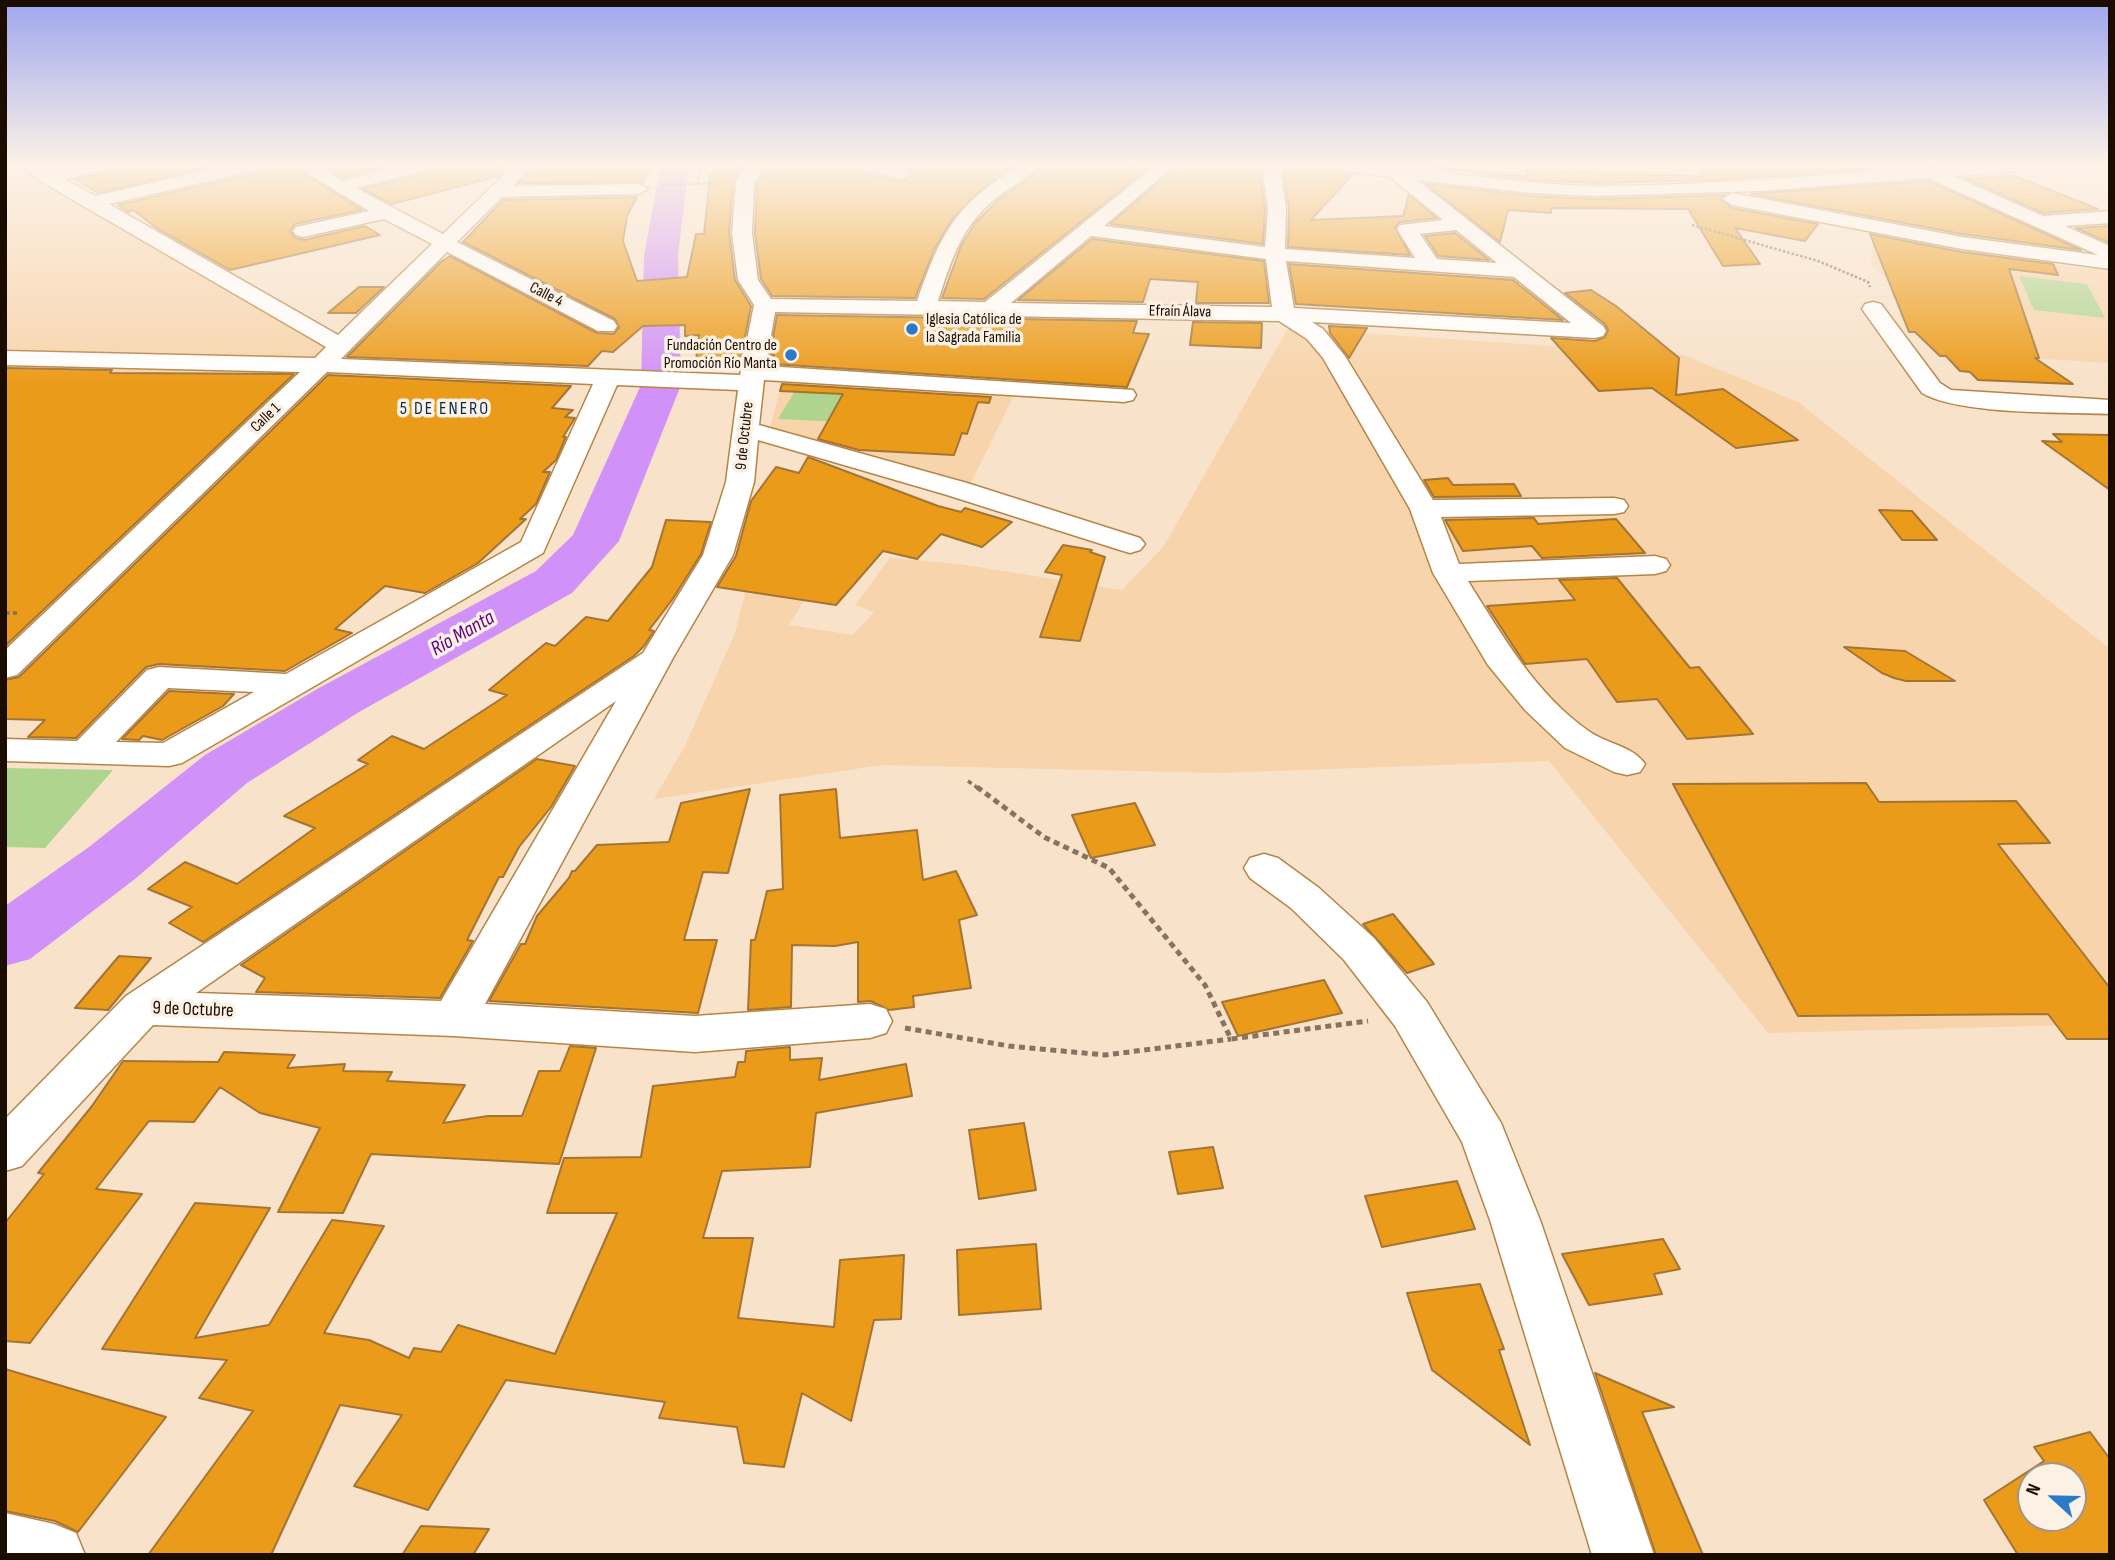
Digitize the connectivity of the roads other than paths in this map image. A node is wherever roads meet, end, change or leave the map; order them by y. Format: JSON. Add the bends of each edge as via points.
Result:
{"nodes":[{"id":1,"x":154,"y":238,"type":"edge"},
{"id":2,"x":433,"y":238,"type":"edge"},
{"id":3,"x":449,"y":238,"type":"edge"},
{"id":4,"x":743,"y":238,"type":"edge"},
{"id":5,"x":950,"y":238,"type":"edge"},
{"id":6,"x":1077,"y":238,"type":"edge"},
{"id":7,"x":1148,"y":238,"type":"edge"},
{"id":8,"x":1276,"y":238,"type":"edge"},
{"id":9,"x":1413,"y":238,"type":"edge"},
{"id":10,"x":1475,"y":238,"type":"edge"},
{"id":11,"x":1938,"y":238,"type":"edge"},
{"id":12,"x":2074,"y":238,"type":"edge"},
{"id":13,"x":443,"y":243,"type":"junction"},
{"id":14,"x":1275,"y":254,"type":"junction"},
{"id":15,"x":2110,"y":254,"type":"edge"},
{"id":16,"x":2110,"y":263,"type":"edge"},
{"id":17,"x":1431,"y":266,"type":"junction"},
{"id":18,"x":1519,"y":271,"type":"junction"},
{"id":19,"x":765,"y":305,"type":"junction"},
{"id":20,"x":926,"y":306,"type":"junction"},
{"id":21,"x":993,"y":307,"type":"junction"},
{"id":22,"x":1873,"y":309,"type":"road end"},
{"id":23,"x":1284,"y":314,"type":"junction"},
{"id":24,"x":606,"y":326,"type":"dead end"},
{"id":25,"x":5,"y":340,"type":"edge"},
{"id":26,"x":340,"y":346,"type":"junction"},
{"id":27,"x":5,"y":358,"type":"edge"},
{"id":28,"x":321,"y":365,"type":"junction"},
{"id":29,"x":752,"y":377,"type":"junction"},
{"id":30,"x":618,"y":378,"type":"junction"},
{"id":31,"x":1124,"y":395,"type":"dead end"},
{"id":32,"x":2110,"y":407,"type":"edge"},
{"id":33,"x":746,"y":429,"type":"junction"},
{"id":34,"x":1614,"y":506,"type":"dead end"},
{"id":35,"x":1424,"y":509,"type":"junction"},
{"id":36,"x":1130,"y":544,"type":"dead end"},
{"id":37,"x":1655,"y":565,"type":"dead end"},
{"id":38,"x":1448,"y":573,"type":"junction"},
{"id":39,"x":658,"y":656,"type":"junction"},
{"id":40,"x":5,"y":668,"type":"edge"},
{"id":41,"x":290,"y":684,"type":"junction"},
{"id":42,"x":5,"y":750,"type":"edge"},
{"id":43,"x":85,"y":754,"type":"junction"},
{"id":44,"x":1627,"y":764,"type":"dead end"},
{"id":45,"x":1264,"y":867,"type":"dead end"},
{"id":46,"x":142,"y":1008,"type":"junction"},
{"id":47,"x":454,"y":1019,"type":"junction"},
{"id":48,"x":870,"y":1021,"type":"road end"},
{"id":49,"x":25,"y":1110,"type":"edge"},
{"id":50,"x":5,"y":1152,"type":"edge"},
{"id":51,"x":5,"y":1543,"type":"edge"},
{"id":52,"x":54,"y":1555,"type":"edge"},
{"id":53,"x":1623,"y":1555,"type":"edge"}],
"edges":[{"from":1,"to":26,"type":"street"},
{"from":2,"to":13,"type":"street","name":"Calle 4"},
{"from":3,"to":13,"type":"street","name":"Calle 1"},
{"from":4,"to":19,"type":"street","via":[[748,280]]},
{"from":5,"to":20,"type":"street"},
{"from":6,"to":21,"type":"street"},
{"from":7,"to":14,"type":"street"},
{"from":8,"to":14,"type":"street"},
{"from":9,"to":17,"type":"street"},
{"from":10,"to":18,"type":"street"},
{"from":11,"to":16,"type":"street"},
{"from":12,"to":15,"type":"street"},
{"from":13,"to":24,"type":"street","name":"Calle 4"},
{"from":13,"to":26,"type":"street","name":"Calle 1"},
{"from":14,"to":17,"type":"street"},
{"from":14,"to":23,"type":"street"},
{"from":17,"to":18,"type":"street"},
{"from":18,"to":23,"type":"street","name":"Efraín Álava","via":[[1595,331]]},
{"from":19,"to":20,"type":"street","name":"Efraín Álava"},
{"from":19,"to":29,"type":"street","name":"9 de Octubre"},
{"from":20,"to":21,"type":"street","name":"Efraín Álava"},
{"from":21,"to":23,"type":"street","name":"Efraín Álava"},
{"from":22,"to":32,"type":"street","via":[[1931,388],[1943,395]]},
{"from":23,"to":35,"type":"street","via":[[1315,334],[1333,356]]},
{"from":25,"to":26,"type":"street"},
{"from":26,"to":28,"type":"street","name":"Calle 1"},
{"from":27,"to":28,"type":"street"},
{"from":28,"to":30,"type":"street"},
{"from":28,"to":40,"type":"street","name":"Calle 1"},
{"from":29,"to":30,"type":"street","via":[[704,382]]},
{"from":29,"to":31,"type":"street"},
{"from":29,"to":33,"type":"street","name":"9 de Octubre"},
{"from":30,"to":41,"type":"street","via":[[533,547]]},
{"from":33,"to":36,"type":"street"},
{"from":33,"to":39,"type":"street","name":"9 de Octubre","via":[[740,482],[718,555]]},
{"from":34,"to":35,"type":"street"},
{"from":35,"to":38,"type":"street"},
{"from":37,"to":38,"type":"street"},
{"from":38,"to":44,"type":"street","via":[[1500,658],[1537,703],[1578,740]]},
{"from":39,"to":46,"type":"street","name":"9 de Octubre"},
{"from":39,"to":47,"type":"street","name":"9 de Octubre"},
{"from":41,"to":43,"type":"street","via":[[169,755]]},
{"from":41,"to":43,"type":"street","via":[[159,677]]},
{"from":42,"to":43,"type":"street"},
{"from":45,"to":53,"type":"street","via":[[1359,949],[1411,1014],[1484,1137]]},
{"from":46,"to":47,"type":"street","name":"9 de Octubre"},
{"from":46,"to":49,"type":"street"},
{"from":47,"to":48,"type":"street","via":[[695,1034]]},
{"from":49,"to":50,"type":"street"},
{"from":51,"to":52,"type":"street"}]}
